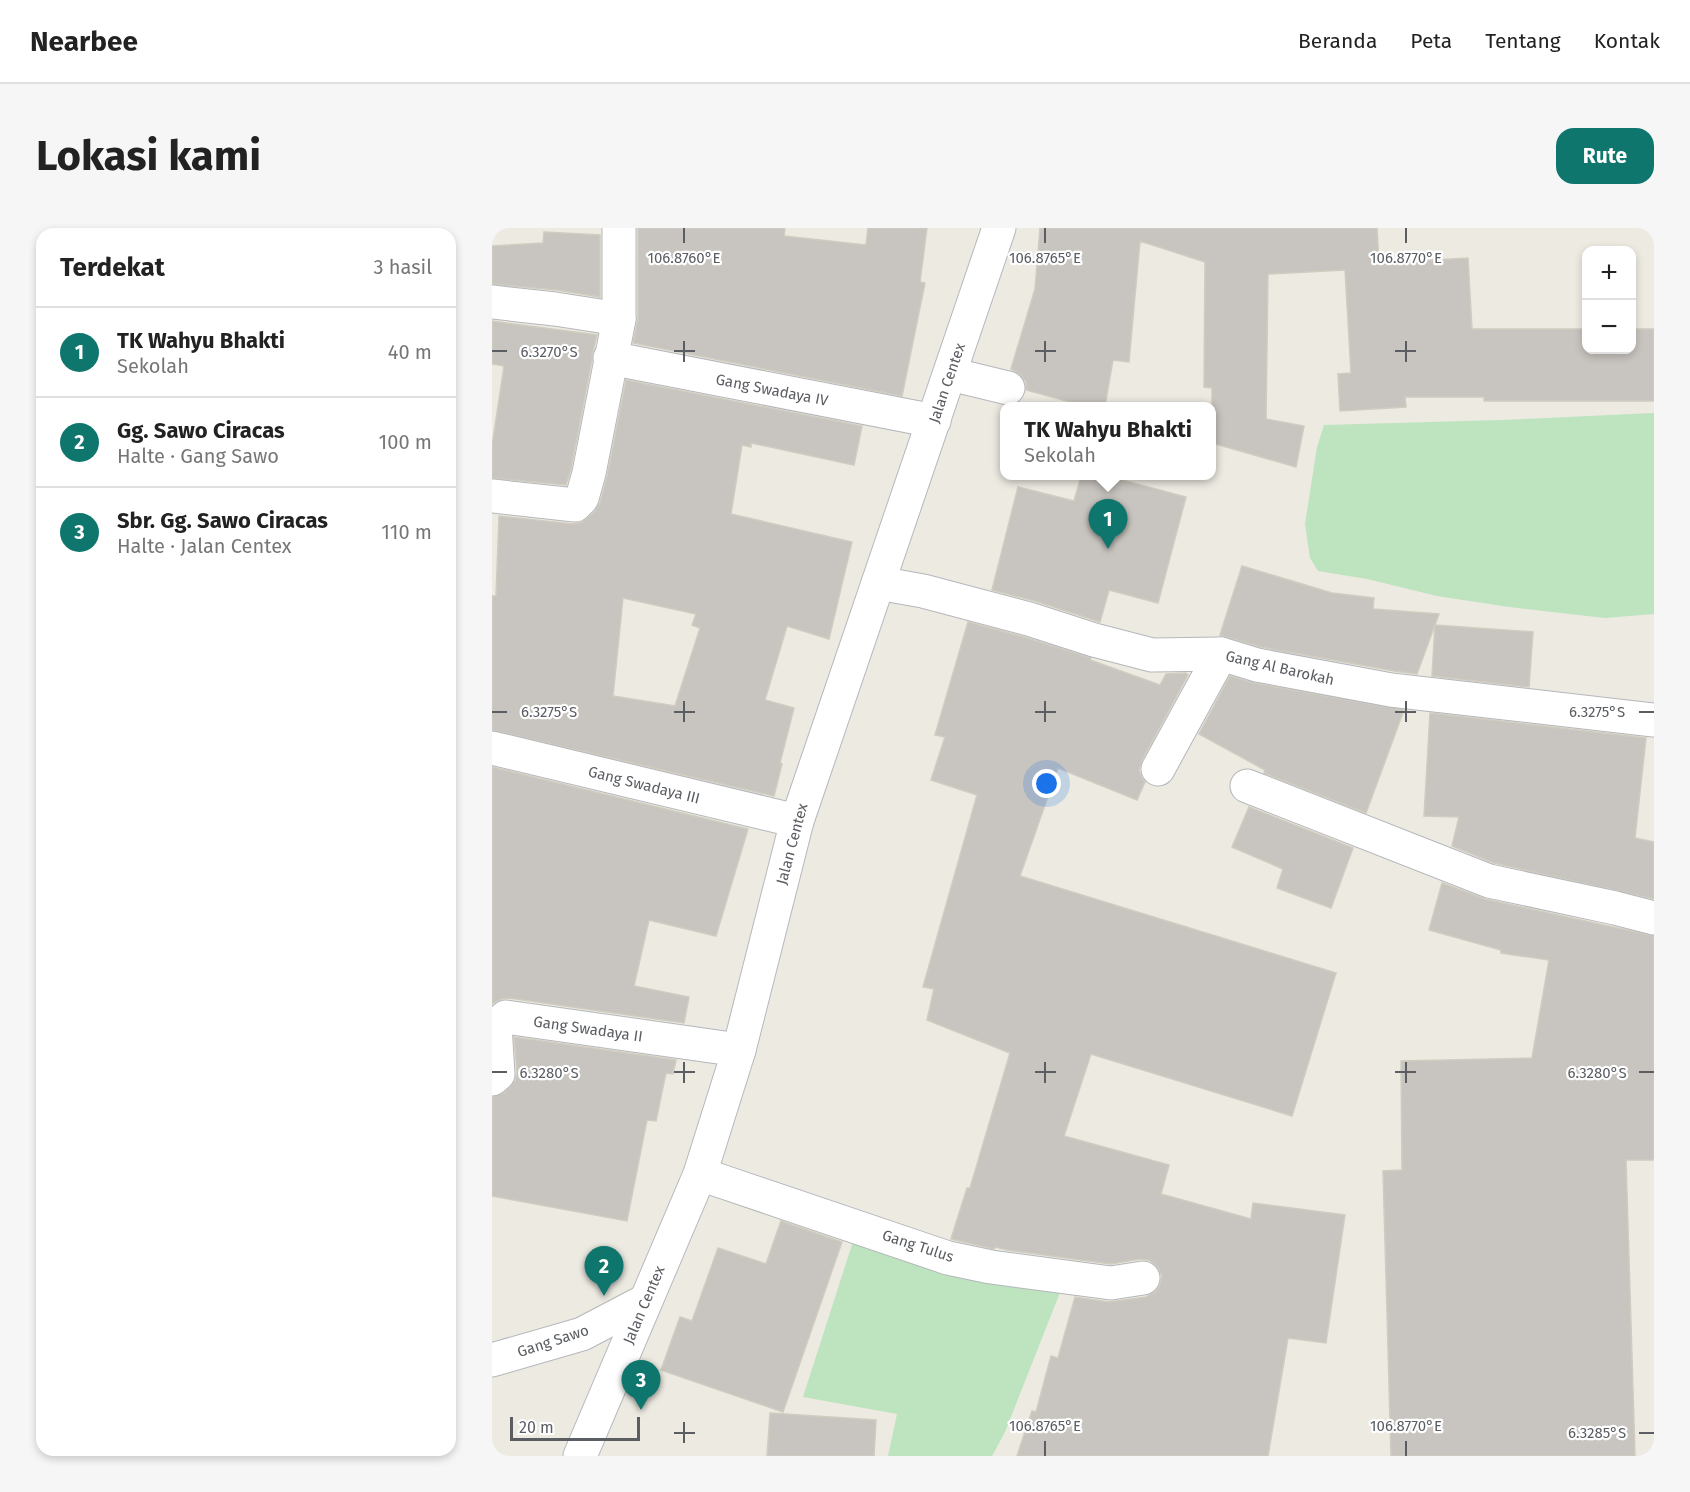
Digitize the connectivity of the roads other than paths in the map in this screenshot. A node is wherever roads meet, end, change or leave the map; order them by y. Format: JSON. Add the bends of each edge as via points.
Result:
{"nodes":[{"id":1,"x":619,"y":228,"type":"edge"},
{"id":2,"x":999,"y":228,"type":"edge"},
{"id":3,"x":492,"y":302,"type":"edge"},
{"id":4,"x":619,"y":319,"type":"junction"},
{"id":5,"x":610,"y":358,"type":"junction"},
{"id":6,"x":950,"y":374,"type":"junction"},
{"id":7,"x":1008,"y":388,"type":"dead end"},
{"id":8,"x":934,"y":421,"type":"junction"},
{"id":9,"x":492,"y":496,"type":"edge"},
{"id":10,"x":878,"y":583,"type":"junction"},
{"id":11,"x":1221,"y":654,"type":"junction"},
{"id":12,"x":1654,"y":720,"type":"edge"},
{"id":13,"x":492,"y":748,"type":"edge"},
{"id":14,"x":1158,"y":769,"type":"dead end"},
{"id":15,"x":1247,"y":786,"type":"dead end"},
{"id":16,"x":797,"y":821,"type":"junction"},
{"id":17,"x":1654,"y":918,"type":"edge"},
{"id":18,"x":739,"y":1050,"type":"junction"},
{"id":19,"x":492,"y":1079,"type":"edge"},
{"id":20,"x":700,"y":1174,"type":"junction"},
{"id":21,"x":1143,"y":1278,"type":"dead end"},
{"id":22,"x":645,"y":1302,"type":"junction"},
{"id":23,"x":492,"y":1360,"type":"edge"},
{"id":24,"x":580,"y":1456,"type":"edge"}],
"edges":[{"from":1,"to":4,"type":"street"},
{"from":2,"to":6,"type":"street","name":"Jalan Centex"},
{"from":3,"to":4,"type":"street"},
{"from":4,"to":5,"type":"street"},
{"from":5,"to":8,"type":"street","name":"Gang Swadaya IV"},
{"from":5,"to":9,"type":"street","via":[[589,473],[579,502],[576,505]]},
{"from":6,"to":7,"type":"street"},
{"from":6,"to":8,"type":"street","name":"Jalan Centex"},
{"from":8,"to":10,"type":"street","name":"Jalan Centex"},
{"from":10,"to":11,"type":"street","name":"Gang Al Barokah","via":[[923,591],[1152,655]]},
{"from":10,"to":16,"type":"street","name":"Jalan Centex"},
{"from":11,"to":12,"type":"street","name":"Gang Al Barokah","via":[[1257,665],[1391,690]]},
{"from":11,"to":14,"type":"street"},
{"from":13,"to":16,"type":"street","name":"Gang Swadaya III"},
{"from":15,"to":17,"type":"street","via":[[1489,880]]},
{"from":16,"to":18,"type":"street","name":"Jalan Centex"},
{"from":18,"to":19,"type":"street","name":"Gang Swadaya II","via":[[506,1017],[495,1026],[498,1074]]},
{"from":18,"to":20,"type":"street","name":"Jalan Centex"},
{"from":20,"to":21,"type":"street","name":"Gang Tulus","via":[[948,1257],[991,1267],[1111,1283]]},
{"from":20,"to":22,"type":"street","name":"Jalan Centex"},
{"from":22,"to":23,"type":"street","name":"Gang Sawo","via":[[582,1334]]},
{"from":22,"to":24,"type":"street","name":"Jalan Centex"}]}
